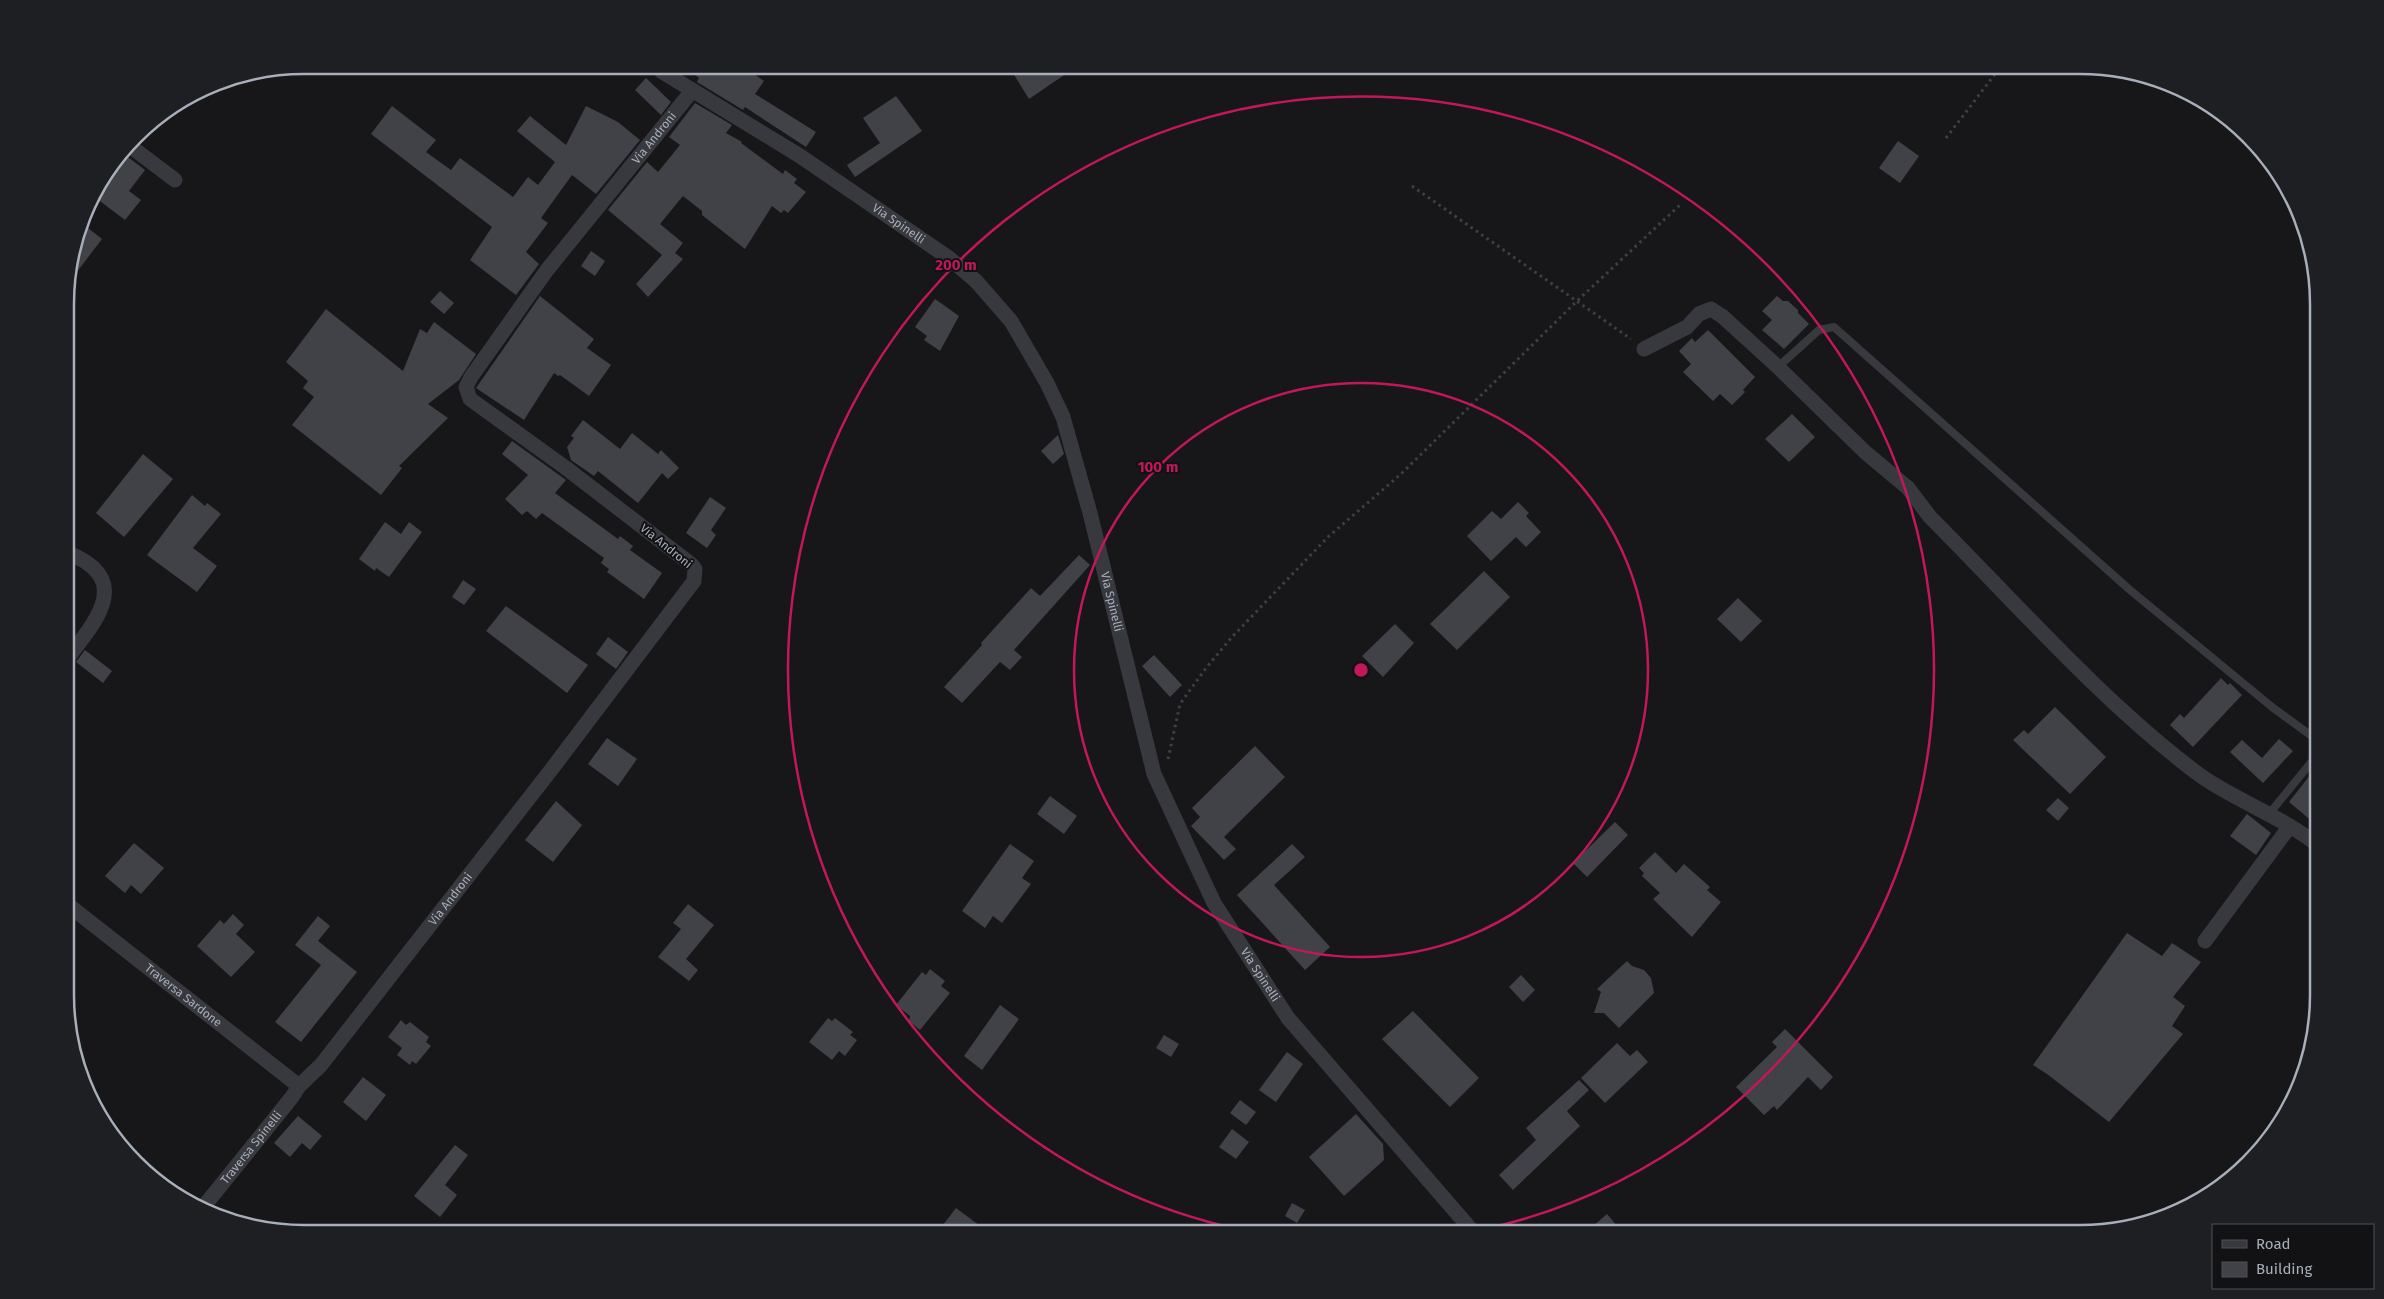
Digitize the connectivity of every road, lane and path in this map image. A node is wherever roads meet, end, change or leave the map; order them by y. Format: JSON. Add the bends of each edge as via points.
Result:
{"nodes":[{"id":1,"x":666,"y":74,"type":"edge"},
{"id":2,"x":1995,"y":74,"type":"edge"},
{"id":3,"x":692,"y":91,"type":"junction"},
{"id":4,"x":1946,"y":138,"type":"dead end"},
{"id":5,"x":134,"y":149,"type":"edge"},
{"id":6,"x":175,"y":180,"type":"dead end"},
{"id":7,"x":1412,"y":186,"type":"dead end"},
{"id":8,"x":1682,"y":203,"type":"dead end"},
{"id":9,"x":1577,"y":301,"type":"junction"},
{"id":10,"x":1644,"y":349,"type":"joint"},
{"id":11,"x":1778,"y":367,"type":"junction"},
{"id":12,"x":74,"y":556,"type":"edge"},
{"id":13,"x":74,"y":650,"type":"edge"},
{"id":14,"x":2310,"y":735,"type":"edge"},
{"id":15,"x":2310,"y":764,"type":"edge"},
{"id":16,"x":1154,"y":774,"type":"junction"},
{"id":17,"x":2269,"y":814,"type":"junction"},
{"id":18,"x":2290,"y":826,"type":"junction"},
{"id":19,"x":2310,"y":840,"type":"edge"},
{"id":20,"x":74,"y":909,"type":"edge"},
{"id":21,"x":2204,"y":941,"type":"dead end"},
{"id":22,"x":299,"y":1086,"type":"junction"},
{"id":23,"x":206,"y":1203,"type":"edge"},
{"id":24,"x":1467,"y":1225,"type":"edge"}],
"edges":[{"from":1,"to":3,"type":"street","name":"Via Spinelli"},
{"from":2,"to":4,"type":"path"},
{"from":3,"to":16,"type":"street","name":"Via Spinelli","via":[[800,156],[949,258],[976,281],[1011,321],[1063,417]]},
{"from":3,"to":22,"type":"street","name":"Via Androni","via":[[547,270],[466,387],[470,399],[692,565],[694,581],[321,1065]]},
{"from":5,"to":6,"type":"street"},
{"from":7,"to":9,"type":"path"},
{"from":8,"to":9,"type":"path"},
{"from":9,"to":10,"type":"path"},
{"from":9,"to":16,"type":"path","via":[[1401,474],[1328,537],[1232,637],[1180,704],[1168,762]]},
{"from":10,"to":11,"type":"street","via":[[1687,327],[1699,314],[1711,309]]},
{"from":11,"to":14,"type":"lane","via":[[1818,330],[1834,327],[2130,590],[2272,708]]},
{"from":11,"to":17,"type":"street","via":[[1865,452],[1908,488],[1930,517],[2144,731],[2214,785]]},
{"from":12,"to":13,"type":"street","via":[[94,566],[100,575],[104,601],[97,620]]},
{"from":15,"to":17,"type":"lane"},
{"from":16,"to":24,"type":"street","name":"Via Spinelli","via":[[1214,903],[1288,1018]]},
{"from":17,"to":18,"type":"street"},
{"from":18,"to":19,"type":"street"},
{"from":18,"to":21,"type":"street"},
{"from":20,"to":22,"type":"street","name":"Traversa Sardone"},
{"from":22,"to":23,"type":"street","name":"Traversa Spinelli"}]}
